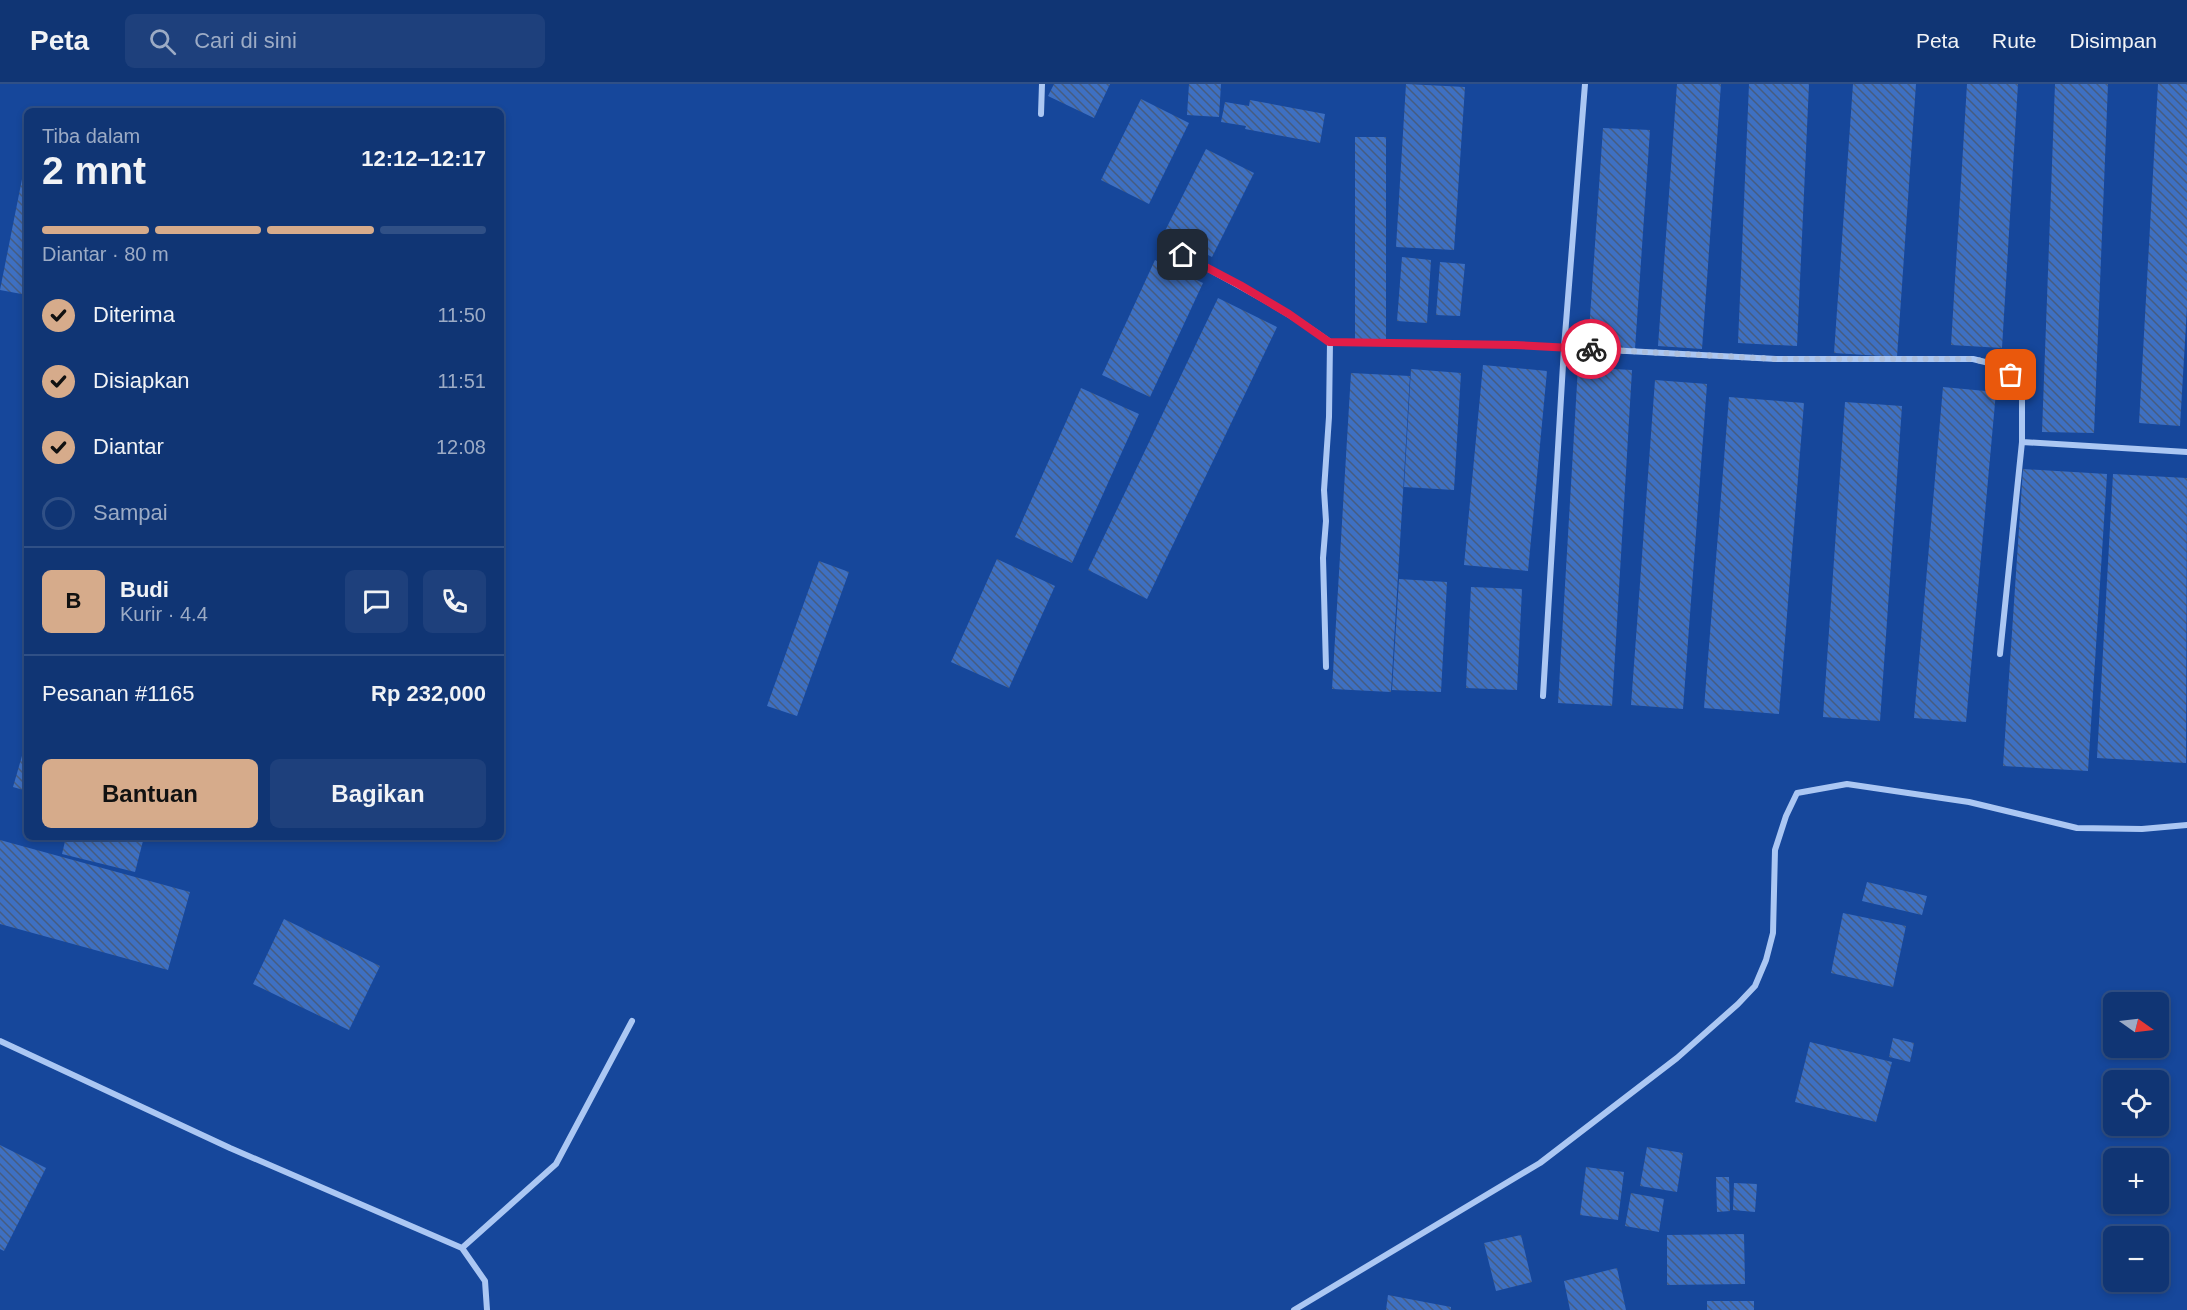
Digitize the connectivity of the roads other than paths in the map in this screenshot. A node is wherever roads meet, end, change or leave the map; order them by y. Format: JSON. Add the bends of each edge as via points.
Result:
{"nodes":[{"id":1,"x":1042,"y":84,"type":"edge"},
{"id":2,"x":1585,"y":84,"type":"edge"},
{"id":3,"x":1041,"y":114,"type":"dead end"},
{"id":4,"x":1183,"y":255,"type":"dead end"},
{"id":5,"x":1329,"y":342,"type":"junction"},
{"id":6,"x":1564,"y":348,"type":"junction"},
{"id":7,"x":2022,"y":442,"type":"junction"},
{"id":8,"x":2187,"y":452,"type":"edge"},
{"id":9,"x":2000,"y":654,"type":"dead end"},
{"id":10,"x":1326,"y":667,"type":"dead end"},
{"id":11,"x":1543,"y":696,"type":"dead end"},
{"id":12,"x":2187,"y":825,"type":"edge"},
{"id":13,"x":633,"y":1021,"type":"dead end"},
{"id":14,"x":0,"y":1041,"type":"edge"},
{"id":15,"x":462,"y":1248,"type":"junction"},
{"id":16,"x":488,"y":1310,"type":"edge"},
{"id":17,"x":1294,"y":1310,"type":"edge"}],
"edges":[{"from":1,"to":3,"type":"street"},
{"from":2,"to":6,"type":"street"},
{"from":4,"to":5,"type":"street","via":[[1289,314]]},
{"from":5,"to":6,"type":"street"},
{"from":5,"to":10,"type":"street","via":[[1324,490]]},
{"from":6,"to":7,"type":"street","via":[[1776,359],[1973,359],[1993,364],[2011,375],[2022,390]]},
{"from":6,"to":11,"type":"street"},
{"from":7,"to":8,"type":"street"},
{"from":7,"to":9,"type":"street"},
{"from":12,"to":17,"type":"street","via":[[2077,828],[1969,802],[1847,784],[1797,793],[1775,850],[1773,933],[1766,960],[1750,992],[1677,1058],[1540,1163]]},
{"from":13,"to":15,"type":"street","via":[[556,1164]]},
{"from":14,"to":15,"type":"street","via":[[230,1148]]},
{"from":15,"to":16,"type":"street","via":[[485,1281]]}]}
